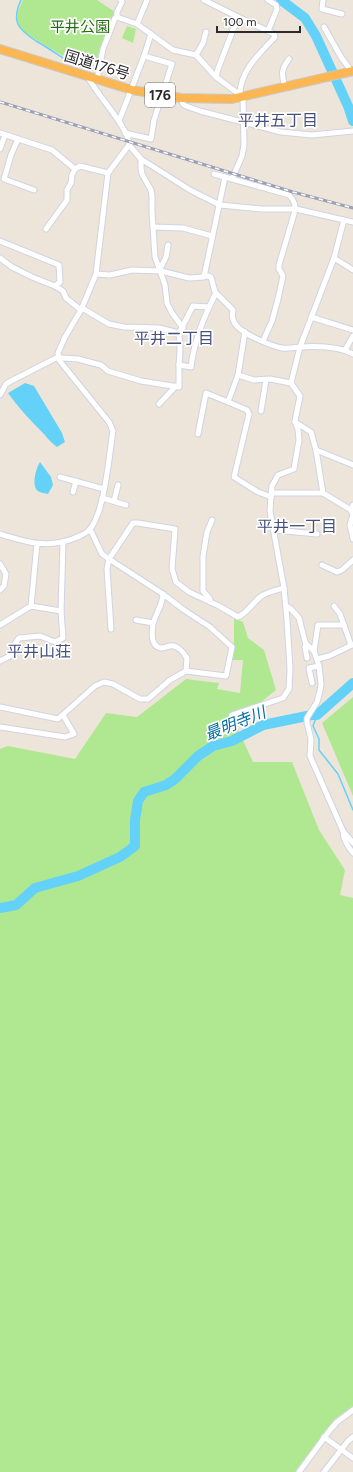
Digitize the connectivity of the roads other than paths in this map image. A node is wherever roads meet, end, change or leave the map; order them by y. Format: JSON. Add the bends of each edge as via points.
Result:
{"nodes":[{"id":1,"x":121,"y":0,"type":"edge"},
{"id":2,"x":146,"y":0,"type":"edge"},
{"id":3,"x":204,"y":0,"type":"edge"},
{"id":4,"x":268,"y":0,"type":"edge"},
{"id":5,"x":323,"y":0,"type":"edge"},
{"id":6,"x":212,"y":2,"type":"edge"},
{"id":7,"x":342,"y":14,"type":"dead end"},
{"id":8,"x":117,"y":17,"type":"junction"},
{"id":9,"x":238,"y":17,"type":"junction"},
{"id":10,"x":137,"y":24,"type":"junction"},
{"id":11,"x":324,"y":27,"type":"dead end"},
{"id":12,"x":268,"y":31,"type":"junction"},
{"id":13,"x":206,"y":32,"type":"dead end"},
{"id":14,"x":151,"y":34,"type":"junction"},
{"id":15,"x":0,"y":49,"type":"edge"},
{"id":16,"x":196,"y":55,"type":"junction"},
{"id":17,"x":144,"y":56,"type":"junction"},
{"id":18,"x":289,"y":59,"type":"dead end"},
{"id":19,"x":352,"y":73,"type":"edge"},
{"id":20,"x":88,"y":77,"type":"junction"},
{"id":21,"x":216,"y":77,"type":"junction"},
{"id":22,"x":98,"y":79,"type":"junction"},
{"id":23,"x":285,"y":88,"type":"junction"},
{"id":24,"x":132,"y":90,"type":"junction"},
{"id":25,"x":163,"y":95,"type":"junction"},
{"id":26,"x":242,"y":96,"type":"junction"},
{"id":27,"x":182,"y":98,"type":"junction"},
{"id":28,"x":119,"y":121,"type":"junction"},
{"id":29,"x":244,"y":122,"type":"junction"},
{"id":30,"x":351,"y":131,"type":"edge"},
{"id":31,"x":125,"y":133,"type":"junction"},
{"id":32,"x":2,"y":134,"type":"edge"},
{"id":33,"x":18,"y":139,"type":"junction"},
{"id":34,"x":129,"y":145,"type":"junction"},
{"id":35,"x":0,"y":149,"type":"edge"},
{"id":36,"x":141,"y":159,"type":"junction"},
{"id":37,"x":75,"y":169,"type":"junction"},
{"id":38,"x":108,"y":173,"type":"junction"},
{"id":39,"x":214,"y":174,"type":"dead end"},
{"id":40,"x":225,"y":177,"type":"junction"},
{"id":41,"x":232,"y":179,"type":"junction"},
{"id":42,"x":34,"y":190,"type":"dead end"},
{"id":43,"x":220,"y":205,"type":"junction"},
{"id":44,"x":296,"y":209,"type":"junction"},
{"id":45,"x":344,"y":220,"type":"junction"},
{"id":46,"x":353,"y":222,"type":"edge"},
{"id":47,"x":154,"y":227,"type":"junction"},
{"id":48,"x":46,"y":228,"type":"dead end"},
{"id":49,"x":212,"y":236,"type":"junction"},
{"id":50,"x":0,"y":241,"type":"edge"},
{"id":51,"x":168,"y":245,"type":"dead end"},
{"id":52,"x":0,"y":258,"type":"edge"},
{"id":53,"x":334,"y":258,"type":"junction"},
{"id":54,"x":161,"y":270,"type":"junction"},
{"id":55,"x":353,"y":270,"type":"edge"},
{"id":56,"x":96,"y":274,"type":"junction"},
{"id":57,"x":204,"y":275,"type":"junction"},
{"id":58,"x":55,"y":286,"type":"junction"},
{"id":59,"x":216,"y":293,"type":"junction"},
{"id":60,"x":209,"y":307,"type":"junction"},
{"id":61,"x":82,"y":309,"type":"junction"},
{"id":62,"x":311,"y":317,"type":"junction"},
{"id":63,"x":183,"y":328,"type":"junction"},
{"id":64,"x":353,"y":330,"type":"edge"},
{"id":65,"x":245,"y":332,"type":"junction"},
{"id":66,"x":179,"y":333,"type":"junction"},
{"id":67,"x":353,"y":336,"type":"edge"},
{"id":68,"x":263,"y":341,"type":"junction"},
{"id":69,"x":300,"y":347,"type":"junction"},
{"id":70,"x":345,"y":350,"type":"junction"},
{"id":71,"x":353,"y":354,"type":"edge"},
{"id":72,"x":58,"y":357,"type":"junction"},
{"id":73,"x":179,"y":365,"type":"junction"},
{"id":74,"x":238,"y":375,"type":"junction"},
{"id":75,"x":266,"y":380,"type":"junction"},
{"id":76,"x":292,"y":383,"type":"junction"},
{"id":77,"x":176,"y":386,"type":"junction"},
{"id":78,"x":0,"y":392,"type":"edge"},
{"id":79,"x":228,"y":402,"type":"junction"},
{"id":80,"x":160,"y":404,"type":"dead end"},
{"id":81,"x":261,"y":411,"type":"dead end"},
{"id":82,"x":295,"y":421,"type":"junction"},
{"id":83,"x":198,"y":434,"type":"dead end"},
{"id":84,"x":316,"y":450,"type":"junction"},
{"id":85,"x":353,"y":465,"type":"edge"},
{"id":86,"x":60,"y":477,"type":"dead end"},
{"id":87,"x":76,"y":481,"type":"junction"},
{"id":88,"x":118,"y":485,"type":"dead end"},
{"id":89,"x":104,"y":489,"type":"junction"},
{"id":90,"x":73,"y":492,"type":"dead end"},
{"id":91,"x":324,"y":493,"type":"junction"},
{"id":92,"x":271,"y":495,"type":"junction"},
{"id":93,"x":102,"y":498,"type":"junction"},
{"id":94,"x":114,"y":501,"type":"junction"},
{"id":95,"x":126,"y":505,"type":"dead end"},
{"id":96,"x":352,"y":507,"type":"edge"},
{"id":97,"x":212,"y":520,"type":"dead end"},
{"id":98,"x":90,"y":529,"type":"junction"},
{"id":99,"x":274,"y":530,"type":"junction"},
{"id":100,"x":0,"y":534,"type":"edge"},
{"id":101,"x":317,"y":534,"type":"dead end"},
{"id":102,"x":353,"y":539,"type":"edge"},
{"id":103,"x":63,"y":543,"type":"junction"},
{"id":104,"x":37,"y":544,"type":"junction"},
{"id":105,"x":109,"y":559,"type":"junction"},
{"id":106,"x":353,"y":560,"type":"edge"},
{"id":107,"x":0,"y":564,"type":"edge"},
{"id":108,"x":322,"y":565,"type":"dead end"},
{"id":109,"x":284,"y":588,"type":"junction"},
{"id":110,"x":0,"y":590,"type":"edge"},
{"id":111,"x":163,"y":594,"type":"junction"},
{"id":112,"x":213,"y":603,"type":"junction"},
{"id":113,"x":32,"y":606,"type":"junction"},
{"id":114,"x":286,"y":606,"type":"junction"},
{"id":115,"x":334,"y":606,"type":"dead end"},
{"id":116,"x":61,"y":611,"type":"junction"},
{"id":117,"x":136,"y":620,"type":"dead end"},
{"id":118,"x":153,"y":623,"type":"junction"},
{"id":119,"x":0,"y":625,"type":"edge"},
{"id":120,"x":344,"y":625,"type":"junction"},
{"id":121,"x":112,"y":629,"type":"dead end"},
{"id":122,"x":306,"y":644,"type":"junction"},
{"id":123,"x":352,"y":645,"type":"edge"},
{"id":124,"x":314,"y":651,"type":"junction"},
{"id":125,"x":307,"y":658,"type":"dead end"},
{"id":126,"x":317,"y":659,"type":"junction"},
{"id":127,"x":0,"y":661,"type":"edge"},
{"id":128,"x":319,"y":666,"type":"junction"},
{"id":129,"x":186,"y":671,"type":"junction"},
{"id":130,"x":312,"y":683,"type":"dead end"},
{"id":131,"x":0,"y":707,"type":"edge"},
{"id":132,"x":63,"y":715,"type":"junction"},
{"id":133,"x":232,"y":715,"type":"dead end"},
{"id":134,"x":0,"y":727,"type":"edge"},
{"id":135,"x":343,"y":831,"type":"junction"},
{"id":136,"x":353,"y":843,"type":"edge"},
{"id":137,"x":353,"y":853,"type":"edge"},
{"id":138,"x":353,"y":1410,"type":"edge"},
{"id":139,"x":324,"y":1437,"type":"junction"},
{"id":140,"x":353,"y":1437,"type":"edge"},
{"id":141,"x":341,"y":1449,"type":"junction"},
{"id":142,"x":353,"y":1458,"type":"edge"},
{"id":143,"x":299,"y":1472,"type":"edge"},
{"id":144,"x":324,"y":1472,"type":"edge"}],
"edges":[{"from":1,"to":8,"type":"street"},
{"from":2,"to":10,"type":"street"},
{"from":3,"to":6,"type":"street"},
{"from":4,"to":12,"type":"street","via":[[276,5],[277,9]]},
{"from":5,"to":7,"type":"street","via":[[322,9]]},
{"from":6,"to":9,"type":"street"},
{"from":8,"to":10,"type":"street"},
{"from":8,"to":22,"type":"street","via":[[103,49]]},
{"from":9,"to":12,"type":"street"},
{"from":9,"to":21,"type":"street"},
{"from":10,"to":14,"type":"street"},
{"from":11,"to":19,"type":"street"},
{"from":12,"to":26,"type":"street","via":[[275,37],[246,72],[241,84]]},
{"from":13,"to":16,"type":"street"},
{"from":14,"to":16,"type":"street","via":[[173,50]]},
{"from":14,"to":17,"type":"street"},
{"from":15,"to":20,"type":"highway","name":"国道176号","number":"176"},
{"from":16,"to":21,"type":"street"},
{"from":17,"to":24,"type":"street"},
{"from":17,"to":25,"type":"street","via":[[172,64]]},
{"from":18,"to":23,"type":"street","via":[[282,69]]},
{"from":19,"to":23,"type":"highway","name":"国道176号","number":"176"},
{"from":20,"to":22,"type":"highway","name":"国道176号","number":"176"},
{"from":20,"to":28,"type":"street"},
{"from":21,"to":26,"type":"street"},
{"from":22,"to":24,"type":"highway","name":"国道176号","number":"176"},
{"from":23,"to":26,"type":"highway","name":"国道176号","number":"176"},
{"from":24,"to":25,"type":"highway","name":"国道176号","number":"176"},
{"from":24,"to":28,"type":"street"},
{"from":25,"to":27,"type":"highway","name":"国道176号","number":"176"},
{"from":25,"to":31,"type":"street","via":[[150,139]]},
{"from":26,"to":27,"type":"highway","name":"国道176号","number":"176","via":[[232,99]]},
{"from":26,"to":29,"type":"street"},
{"from":27,"to":29,"type":"street","via":[[186,106]]},
{"from":28,"to":31,"type":"street"},
{"from":29,"to":30,"type":"street","via":[[299,134]]},
{"from":29,"to":41,"type":"street","via":[[242,156]]},
{"from":31,"to":34,"type":"street"},
{"from":32,"to":33,"type":"street"},
{"from":32,"to":35,"type":"street"},
{"from":33,"to":37,"type":"street","via":[[52,150]]},
{"from":33,"to":42,"type":"street","via":[[4,179]]},
{"from":34,"to":36,"type":"street"},
{"from":34,"to":38,"type":"street"},
{"from":36,"to":43,"type":"street","via":[[190,190]]},
{"from":36,"to":47,"type":"street","via":[[140,168],[151,190]]},
{"from":37,"to":38,"type":"street","via":[[80,166]]},
{"from":37,"to":48,"type":"street","via":[[67,190],[67,200]]},
{"from":38,"to":56,"type":"street"},
{"from":39,"to":40,"type":"street"},
{"from":40,"to":41,"type":"street"},
{"from":40,"to":43,"type":"street"},
{"from":41,"to":44,"type":"street","via":[[288,196],[293,199]]},
{"from":43,"to":44,"type":"street"},
{"from":43,"to":49,"type":"street"},
{"from":44,"to":45,"type":"street"},
{"from":44,"to":68,"type":"street","via":[[279,265],[283,276],[278,299]]},
{"from":45,"to":46,"type":"street"},
{"from":45,"to":53,"type":"street"},
{"from":47,"to":49,"type":"street","via":[[183,228]]},
{"from":47,"to":54,"type":"street","via":[[155,257]]},
{"from":49,"to":57,"type":"street"},
{"from":50,"to":58,"type":"street","via":[[58,266],[60,282]]},
{"from":51,"to":54,"type":"street"},
{"from":52,"to":58,"type":"street","via":[[12,267]]},
{"from":53,"to":55,"type":"street"},
{"from":53,"to":62,"type":"street"},
{"from":54,"to":56,"type":"street"},
{"from":54,"to":57,"type":"street","via":[[189,278]]},
{"from":54,"to":63,"type":"street","via":[[167,303]]},
{"from":56,"to":61,"type":"street"},
{"from":57,"to":59,"type":"street","via":[[210,277]]},
{"from":58,"to":61,"type":"street","via":[[63,291],[66,298]]},
{"from":59,"to":60,"type":"street"},
{"from":59,"to":65,"type":"street","via":[[233,310],[234,322]]},
{"from":60,"to":63,"type":"street","via":[[193,306]]},
{"from":60,"to":73,"type":"street","via":[[193,352],[191,367]]},
{"from":61,"to":66,"type":"street","via":[[109,324],[159,328]]},
{"from":61,"to":72,"type":"street","via":[[65,337]]},
{"from":62,"to":64,"type":"street"},
{"from":62,"to":69,"type":"street"},
{"from":63,"to":66,"type":"street"},
{"from":65,"to":68,"type":"street"},
{"from":65,"to":74,"type":"street"},
{"from":66,"to":73,"type":"street"},
{"from":67,"to":70,"type":"street"},
{"from":68,"to":69,"type":"street","via":[[283,348]]},
{"from":69,"to":70,"type":"street"},
{"from":69,"to":76,"type":"street"},
{"from":70,"to":71,"type":"street"},
{"from":72,"to":77,"type":"street","via":[[93,363],[108,371],[141,381]]},
{"from":72,"to":78,"type":"street","via":[[11,381]]},
{"from":72,"to":89,"type":"street","via":[[105,415],[113,431]]},
{"from":73,"to":77,"type":"street","via":[[179,387]]},
{"from":74,"to":75,"type":"street","via":[[254,380]]},
{"from":74,"to":79,"type":"street"},
{"from":75,"to":76,"type":"street"},
{"from":75,"to":81,"type":"street"},
{"from":76,"to":82,"type":"street","via":[[300,396]]},
{"from":77,"to":80,"type":"street"},
{"from":79,"to":83,"type":"street","via":[[206,394]]},
{"from":79,"to":92,"type":"street","via":[[247,410],[248,414],[234,477],[258,492]]},
{"from":82,"to":84,"type":"street","via":[[311,432]]},
{"from":82,"to":92,"type":"street","via":[[299,440],[294,469],[278,475],[272,486]]},
{"from":84,"to":85,"type":"street"},
{"from":84,"to":91,"type":"street"},
{"from":86,"to":87,"type":"street"},
{"from":87,"to":89,"type":"street"},
{"from":87,"to":90,"type":"street"},
{"from":88,"to":94,"type":"street"},
{"from":89,"to":93,"type":"street"},
{"from":91,"to":92,"type":"street"},
{"from":91,"to":96,"type":"street"},
{"from":92,"to":99,"type":"street","via":[[270,510]]},
{"from":93,"to":94,"type":"street"},
{"from":93,"to":98,"type":"street","via":[[97,517]]},
{"from":94,"to":95,"type":"street"},
{"from":96,"to":102,"type":"street","via":[[350,524]]},
{"from":97,"to":112,"type":"street","via":[[204,549],[203,592]]},
{"from":98,"to":103,"type":"street"},
{"from":98,"to":105,"type":"street","via":[[102,554]]},
{"from":99,"to":101,"type":"street"},
{"from":99,"to":109,"type":"street"},
{"from":100,"to":104,"type":"street"},
{"from":103,"to":104,"type":"street"},
{"from":103,"to":116,"type":"street"},
{"from":104,"to":113,"type":"street"},
{"from":105,"to":111,"type":"street"},
{"from":105,"to":112,"type":"street","via":[[133,523],[175,529],[172,569],[176,582],[189,592]]},
{"from":105,"to":121,"type":"street","via":[[107,569]]},
{"from":106,"to":108,"type":"street","via":[[337,572]]},
{"from":107,"to":110,"type":"street","via":[[6,574],[4,586]]},
{"from":109,"to":112,"type":"street","via":[[263,595],[238,617]]},
{"from":109,"to":114,"type":"street"},
{"from":111,"to":118,"type":"street","via":[[162,604]]},
{"from":111,"to":129,"type":"street","via":[[210,627],[232,647],[226,676]]},
{"from":113,"to":116,"type":"street"},
{"from":113,"to":119,"type":"street"},
{"from":114,"to":122,"type":"street","via":[[299,618]]},
{"from":114,"to":133,"type":"street","via":[[289,689],[284,698]]},
{"from":115,"to":120,"type":"street"},
{"from":116,"to":127,"type":"street","via":[[63,638],[55,642],[40,636],[19,638],[10,656]]},
{"from":117,"to":118,"type":"street"},
{"from":118,"to":129,"type":"street","via":[[152,639],[156,645],[161,648],[172,645],[180,649],[188,658]]},
{"from":120,"to":123,"type":"street"},
{"from":120,"to":124,"type":"street","via":[[318,625]]},
{"from":122,"to":124,"type":"street"},
{"from":122,"to":125,"type":"street"},
{"from":123,"to":126,"type":"street"},
{"from":124,"to":126,"type":"street"},
{"from":126,"to":128,"type":"street"},
{"from":128,"to":130,"type":"street","via":[[309,668]]},
{"from":128,"to":135,"type":"street","via":[[320,691],[307,723],[312,745],[310,756]]},
{"from":129,"to":132,"type":"street","via":[[170,680],[148,699],[140,699],[113,684],[104,682],[95,686]]},
{"from":131,"to":132,"type":"street","via":[[58,719]]},
{"from":132,"to":134,"type":"street","via":[[74,734],[65,737]]},
{"from":135,"to":136,"type":"street"},
{"from":135,"to":137,"type":"street"},
{"from":138,"to":139,"type":"street","via":[[337,1422]]},
{"from":139,"to":141,"type":"street"},
{"from":139,"to":143,"type":"street"},
{"from":140,"to":141,"type":"street"},
{"from":141,"to":142,"type":"street"},
{"from":141,"to":144,"type":"street"}]}
